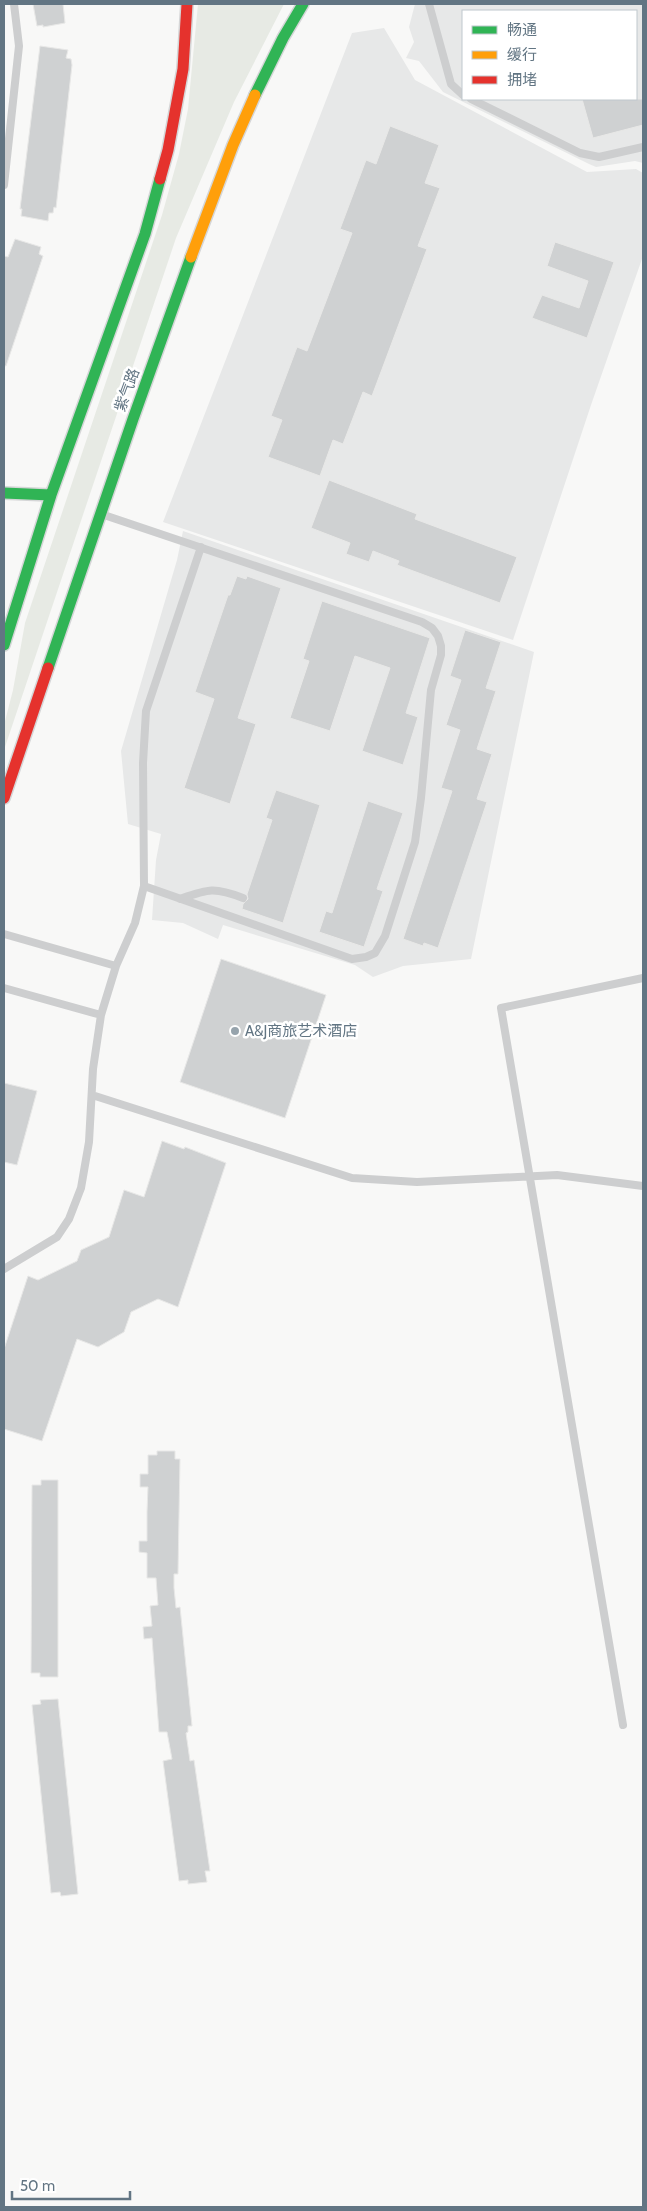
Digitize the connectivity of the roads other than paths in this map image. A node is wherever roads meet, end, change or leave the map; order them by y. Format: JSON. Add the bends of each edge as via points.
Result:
{"nodes":[{"id":1,"x":14,"y":4,"type":"edge"},
{"id":2,"x":188,"y":4,"type":"edge"},
{"id":3,"x":303,"y":4,"type":"edge"},
{"id":4,"x":429,"y":4,"type":"edge"},
{"id":5,"x":462,"y":94,"type":"edge"},
{"id":6,"x":473,"y":100,"type":"edge"},
{"id":7,"x":643,"y":147,"type":"edge"},
{"id":8,"x":4,"y":185,"type":"edge"},
{"id":9,"x":4,"y":493,"type":"edge"},
{"id":10,"x":52,"y":495,"type":"junction"},
{"id":11,"x":100,"y":514,"type":"junction"},
{"id":12,"x":201,"y":547,"type":"junction"},
{"id":13,"x":4,"y":645,"type":"edge"},
{"id":14,"x":4,"y":798,"type":"edge"},
{"id":15,"x":144,"y":886,"type":"junction"},
{"id":16,"x":243,"y":898,"type":"dead end"},
{"id":17,"x":180,"y":899,"type":"junction"},
{"id":18,"x":4,"y":934,"type":"edge"},
{"id":19,"x":116,"y":966,"type":"junction"},
{"id":20,"x":643,"y":978,"type":"edge"},
{"id":21,"x":4,"y":988,"type":"edge"},
{"id":22,"x":101,"y":1015,"type":"junction"},
{"id":23,"x":92,"y":1095,"type":"junction"},
{"id":24,"x":530,"y":1176,"type":"junction"},
{"id":25,"x":643,"y":1186,"type":"edge"},
{"id":26,"x":4,"y":1268,"type":"edge"},
{"id":27,"x":623,"y":1725,"type":"dead end"}],
"edges":[{"from":1,"to":8,"type":"lane","via":[[19,46]]},
{"from":2,"to":10,"type":"main road","via":[[183,69],[168,150],[148,225]]},
{"from":3,"to":11,"type":"main road","name":"紫气路","via":[[283,36],[237,135]]},
{"from":4,"to":5,"type":"lane","via":[[450,84]]},
{"from":6,"to":7,"type":"lane","via":[[580,154],[599,157]]},
{"from":9,"to":10,"type":"main road"},
{"from":10,"to":13,"type":"main road"},
{"from":11,"to":12,"type":"lane"},
{"from":11,"to":14,"type":"main road","name":"紫气路"},
{"from":12,"to":15,"type":"lane","via":[[146,711]]},
{"from":12,"to":17,"type":"lane","via":[[422,622],[438,636],[441,655],[431,690],[415,842],[384,936],[375,953],[352,959]]},
{"from":15,"to":17,"type":"lane"},
{"from":15,"to":19,"type":"lane","via":[[135,924]]},
{"from":16,"to":17,"type":"lane","via":[[221,890],[207,890]]},
{"from":18,"to":19,"type":"lane"},
{"from":19,"to":22,"type":"lane"},
{"from":20,"to":24,"type":"lane","via":[[501,1008]]},
{"from":21,"to":22,"type":"lane"},
{"from":22,"to":23,"type":"lane"},
{"from":23,"to":24,"type":"lane","via":[[352,1178],[418,1182]]},
{"from":23,"to":26,"type":"lane","via":[[89,1142],[81,1188],[69,1219],[57,1237]]},
{"from":24,"to":25,"type":"lane","via":[[557,1175]]},
{"from":24,"to":27,"type":"lane"}]}
